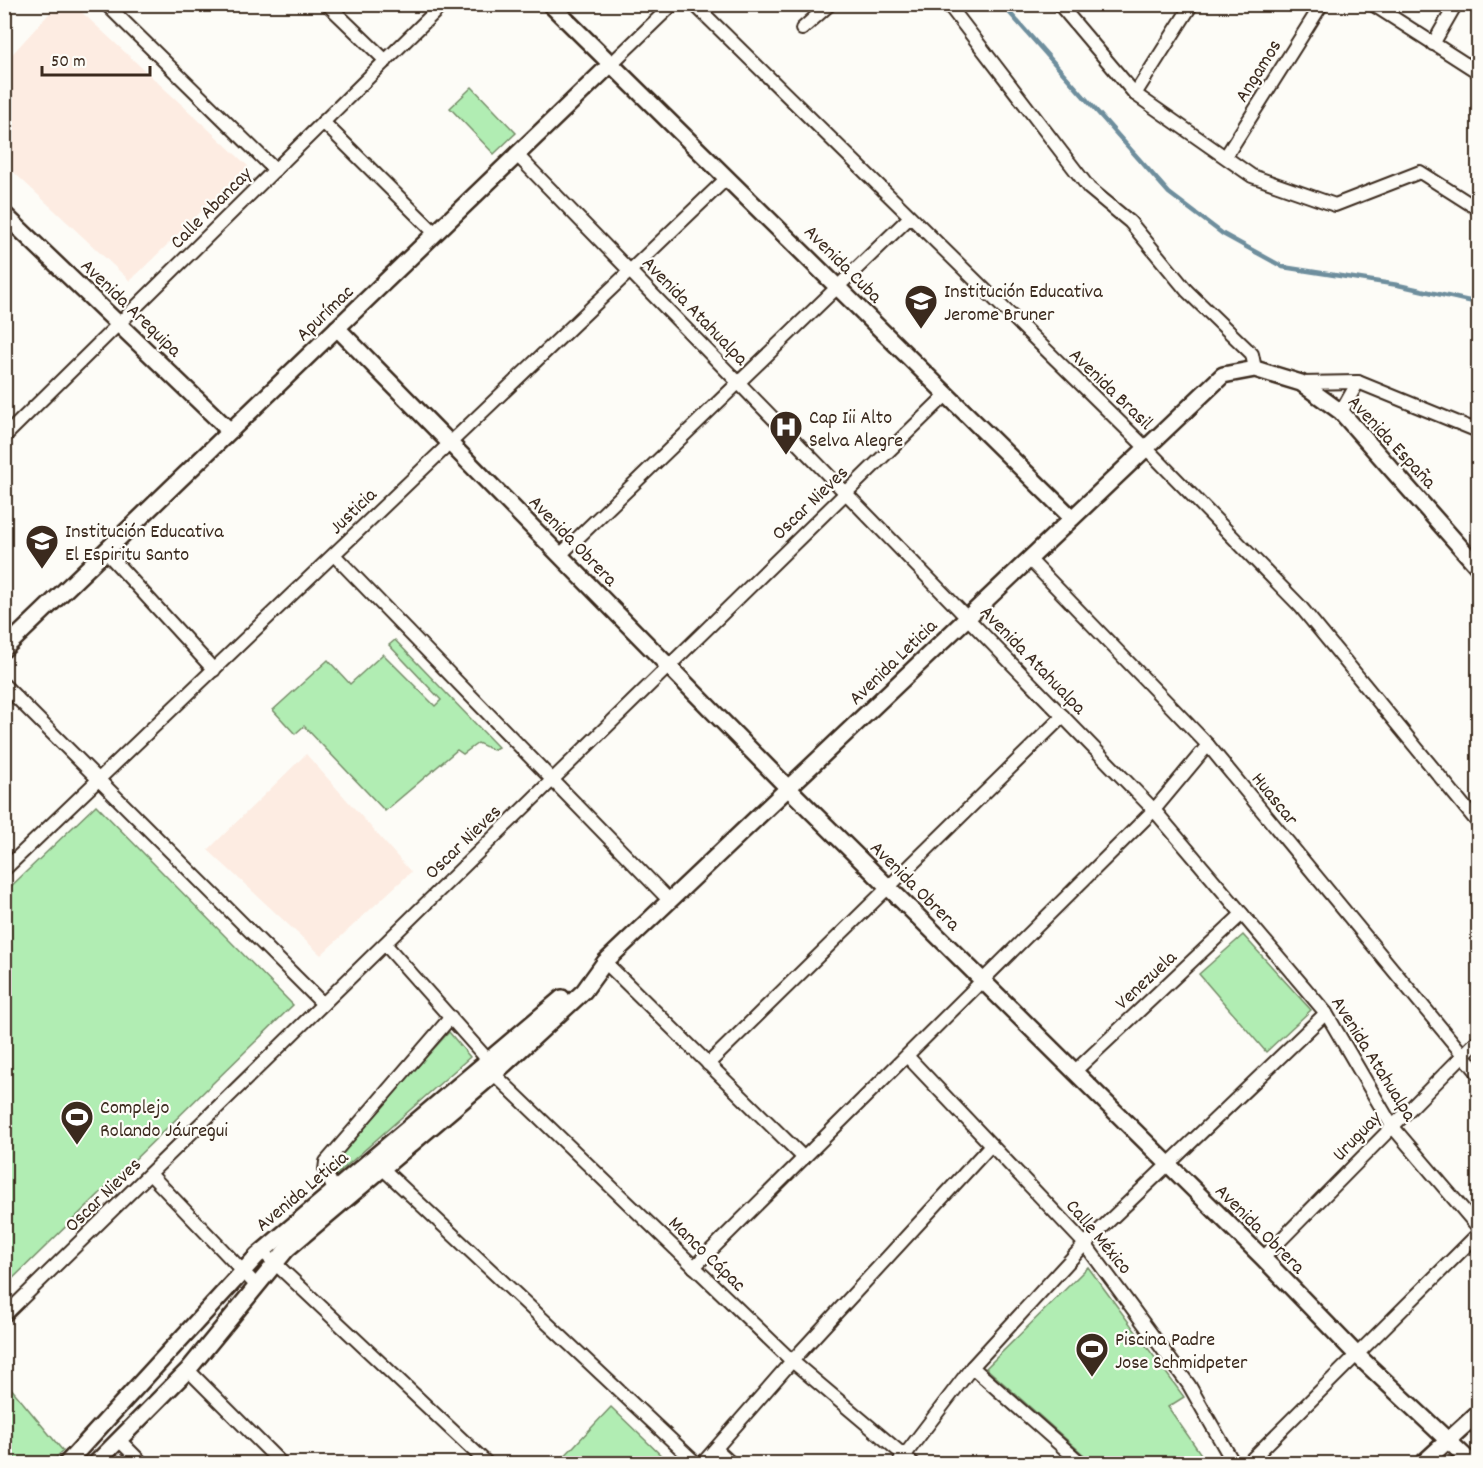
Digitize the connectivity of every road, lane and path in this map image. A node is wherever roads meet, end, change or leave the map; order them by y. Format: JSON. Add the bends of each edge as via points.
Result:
{"nodes":[{"id":1,"x":106,"y":4,"type":"edge"},
{"id":2,"x":327,"y":4,"type":"edge"},
{"id":3,"x":443,"y":4,"type":"edge"},
{"id":4,"x":550,"y":4,"type":"edge"},
{"id":5,"x":673,"y":4,"type":"edge"},
{"id":6,"x":694,"y":4,"type":"edge"},
{"id":7,"x":831,"y":4,"type":"edge"},
{"id":8,"x":948,"y":4,"type":"edge"},
{"id":9,"x":1059,"y":4,"type":"edge"},
{"id":10,"x":1192,"y":4,"type":"edge"},
{"id":11,"x":1322,"y":4,"type":"edge"},
{"id":12,"x":1371,"y":4,"type":"edge"},
{"id":13,"x":1456,"y":4,"type":"edge"},
{"id":14,"x":802,"y":29,"type":"dead end"},
{"id":15,"x":1433,"y":44,"type":"junction"},
{"id":16,"x":386,"y":61,"type":"junction"},
{"id":17,"x":611,"y":64,"type":"junction"},
{"id":18,"x":1479,"y":72,"type":"edge"},
{"id":19,"x":1135,"y":94,"type":"junction"},
{"id":20,"x":323,"y":122,"type":"junction"},
{"id":21,"x":517,"y":155,"type":"junction"},
{"id":22,"x":1226,"y":156,"type":"junction"},
{"id":23,"x":275,"y":170,"type":"junction"},
{"id":24,"x":727,"y":178,"type":"junction"},
{"id":25,"x":1479,"y":209,"type":"edge"},
{"id":26,"x":4,"y":214,"type":"edge"},
{"id":27,"x":910,"y":217,"type":"junction"},
{"id":28,"x":435,"y":234,"type":"junction"},
{"id":29,"x":630,"y":271,"type":"junction"},
{"id":30,"x":838,"y":287,"type":"junction"},
{"id":31,"x":119,"y":324,"type":"junction"},
{"id":32,"x":337,"y":328,"type":"junction"},
{"id":33,"x":1255,"y":369,"type":"junction"},
{"id":34,"x":1222,"y":375,"type":"joint"},
{"id":35,"x":1358,"y":382,"type":"junction"},
{"id":36,"x":739,"y":383,"type":"junction"},
{"id":37,"x":1300,"y":384,"type":"junction"},
{"id":38,"x":946,"y":394,"type":"junction"},
{"id":39,"x":1341,"y":412,"type":"junction"},
{"id":40,"x":1479,"y":430,"type":"edge"},
{"id":41,"x":230,"y":431,"type":"junction"},
{"id":42,"x":6,"y":434,"type":"edge"},
{"id":43,"x":450,"y":443,"type":"junction"},
{"id":44,"x":1146,"y":448,"type":"junction"},
{"id":45,"x":846,"y":493,"type":"junction"},
{"id":46,"x":1072,"y":518,"type":"junction"},
{"id":47,"x":105,"y":552,"type":"junction"},
{"id":48,"x":334,"y":555,"type":"junction"},
{"id":49,"x":560,"y":555,"type":"junction"},
{"id":50,"x":1029,"y":559,"type":"junction"},
{"id":51,"x":1479,"y":567,"type":"edge"},
{"id":52,"x":967,"y":618,"type":"junction"},
{"id":53,"x":4,"y":649,"type":"edge"},
{"id":54,"x":669,"y":666,"type":"junction"},
{"id":55,"x":214,"y":670,"type":"junction"},
{"id":56,"x":4,"y":685,"type":"edge"},
{"id":57,"x":1063,"y":716,"type":"junction"},
{"id":58,"x":1208,"y":745,"type":"junction"},
{"id":59,"x":99,"y":780,"type":"junction"},
{"id":60,"x":553,"y":780,"type":"junction"},
{"id":61,"x":788,"y":788,"type":"junction"},
{"id":62,"x":1154,"y":810,"type":"junction"},
{"id":63,"x":1479,"y":823,"type":"edge"},
{"id":64,"x":4,"y":870,"type":"edge"},
{"id":65,"x":888,"y":887,"type":"junction"},
{"id":66,"x":670,"y":901,"type":"junction"},
{"id":67,"x":1242,"y":914,"type":"junction"},
{"id":68,"x":386,"y":944,"type":"junction"},
{"id":69,"x":604,"y":962,"type":"junction"},
{"id":70,"x":982,"y":981,"type":"junction"},
{"id":71,"x":323,"y":1004,"type":"junction"},
{"id":72,"x":1326,"y":1013,"type":"junction"},
{"id":73,"x":451,"y":1017,"type":"junction"},
{"id":74,"x":1479,"y":1040,"type":"edge"},
{"id":75,"x":1462,"y":1054,"type":"junction"},
{"id":76,"x":907,"y":1056,"type":"junction"},
{"id":77,"x":708,"y":1064,"type":"junction"},
{"id":78,"x":491,"y":1067,"type":"junction"},
{"id":79,"x":1074,"y":1072,"type":"junction"},
{"id":80,"x":1479,"y":1073,"type":"edge"},
{"id":81,"x":1392,"y":1126,"type":"junction"},
{"id":82,"x":992,"y":1145,"type":"junction"},
{"id":83,"x":804,"y":1158,"type":"junction"},
{"id":84,"x":1167,"y":1165,"type":"junction"},
{"id":85,"x":383,"y":1169,"type":"junction"},
{"id":86,"x":150,"y":1173,"type":"junction"},
{"id":87,"x":334,"y":1190,"type":"junction"},
{"id":88,"x":1479,"y":1227,"type":"edge"},
{"id":89,"x":1479,"y":1234,"type":"edge"},
{"id":90,"x":1085,"y":1244,"type":"junction"},
{"id":91,"x":262,"y":1251,"type":"junction"},
{"id":92,"x":1263,"y":1258,"type":"junction"},
{"id":93,"x":275,"y":1262,"type":"junction"},
{"id":94,"x":694,"y":1267,"type":"junction"},
{"id":95,"x":242,"y":1270,"type":"junction"},
{"id":96,"x":256,"y":1285,"type":"junction"},
{"id":97,"x":4,"y":1316,"type":"edge"},
{"id":98,"x":1357,"y":1355,"type":"junction"},
{"id":99,"x":792,"y":1362,"type":"junction"},
{"id":100,"x":972,"y":1367,"type":"junction"},
{"id":101,"x":188,"y":1370,"type":"junction"},
{"id":102,"x":1479,"y":1413,"type":"edge"},
{"id":103,"x":119,"y":1440,"type":"junction"},
{"id":104,"x":1448,"y":1441,"type":"junction"},
{"id":105,"x":717,"y":1450,"type":"junction"},
{"id":106,"x":1231,"y":1459,"type":"edge"},
{"id":107,"x":905,"y":1461,"type":"edge"},
{"id":108,"x":66,"y":1464,"type":"edge"},
{"id":109,"x":95,"y":1464,"type":"edge"},
{"id":110,"x":143,"y":1464,"type":"edge"},
{"id":111,"x":282,"y":1464,"type":"edge"},
{"id":112,"x":488,"y":1464,"type":"edge"},
{"id":113,"x":697,"y":1464,"type":"edge"},
{"id":114,"x":702,"y":1464,"type":"edge"},
{"id":115,"x":732,"y":1464,"type":"edge"},
{"id":116,"x":1082,"y":1464,"type":"edge"},
{"id":117,"x":1218,"y":1464,"type":"edge"},
{"id":118,"x":1247,"y":1464,"type":"edge"},
{"id":119,"x":1422,"y":1464,"type":"edge"},
{"id":120,"x":1473,"y":1464,"type":"edge"}],
"edges":[{"from":1,"to":23,"type":"street"},
{"from":2,"to":16,"type":"street"},
{"from":3,"to":16,"type":"street","name":"Calle Abancay"},
{"from":4,"to":17,"type":"street","name":"Avenida Cuba"},
{"from":5,"to":17,"type":"street","name":"Apurímac"},
{"from":6,"to":27,"type":"street","name":"Avenida Brasil"},
{"from":7,"to":14,"type":"street"},
{"from":8,"to":33,"type":"street","via":[[1089,188],[1130,222],[1187,291],[1252,354]]},
{"from":9,"to":19,"type":"street"},
{"from":10,"to":19,"type":"street"},
{"from":11,"to":22,"type":"street","name":"Angamos"},
{"from":12,"to":15,"type":"street"},
{"from":13,"to":15,"type":"street"},
{"from":15,"to":18,"type":"street"},
{"from":16,"to":20,"type":"street","name":"Calle Abancay"},
{"from":17,"to":21,"type":"street","name":"Apurímac"},
{"from":17,"to":24,"type":"street","name":"Avenida Cuba"},
{"from":19,"to":22,"type":"street"},
{"from":20,"to":23,"type":"street","name":"Calle Abancay"},
{"from":20,"to":28,"type":"street"},
{"from":21,"to":28,"type":"street","name":"Apurímac"},
{"from":21,"to":29,"type":"street","name":"Avenida Atahualpa"},
{"from":22,"to":25,"type":"street","via":[[1252,176],[1335,205],[1420,172]]},
{"from":23,"to":31,"type":"street","name":"Calle Abancay"},
{"from":24,"to":29,"type":"street","name":"Justicia"},
{"from":24,"to":30,"type":"street","name":"Avenida Cuba"},
{"from":26,"to":31,"type":"street","name":"Avenida Arequipa"},
{"from":27,"to":30,"type":"street"},
{"from":27,"to":44,"type":"street","name":"Avenida Brasil"},
{"from":28,"to":32,"type":"street","name":"Apurímac"},
{"from":29,"to":36,"type":"street","name":"Avenida Atahualpa"},
{"from":29,"to":43,"type":"street","name":"Justicia"},
{"from":30,"to":36,"type":"street"},
{"from":30,"to":38,"type":"street","name":"Avenida Cuba"},
{"from":31,"to":41,"type":"street","name":"Avenida Arequipa"},
{"from":31,"to":42,"type":"street","name":"Calle Abancay"},
{"from":32,"to":41,"type":"street","name":"Apurímac"},
{"from":32,"to":43,"type":"street","name":"Avenida Obrera"},
{"from":33,"to":34,"type":"street","name":"Avenida España"},
{"from":33,"to":37,"type":"street","name":"Avenida España"},
{"from":34,"to":44,"type":"street","name":"Avenida Leticia"},
{"from":35,"to":37,"type":"street"},
{"from":35,"to":39,"type":"street"},
{"from":35,"to":40,"type":"street"},
{"from":36,"to":45,"type":"street","name":"Avenida Atahualpa"},
{"from":36,"to":49,"type":"street"},
{"from":37,"to":39,"type":"street","name":"Avenida España"},
{"from":38,"to":45,"type":"street","name":"Oscar Nieves"},
{"from":38,"to":46,"type":"street","name":"Avenida Cuba"},
{"from":39,"to":51,"type":"street","name":"Avenida España"},
{"from":41,"to":47,"type":"street","name":"Apurímac"},
{"from":43,"to":48,"type":"street","name":"Justicia"},
{"from":43,"to":49,"type":"street","name":"Avenida Obrera"},
{"from":44,"to":46,"type":"street","name":"Avenida Leticia"},
{"from":44,"to":63,"type":"street","name":"Avenida Brasil","via":[[1300,606]]},
{"from":45,"to":52,"type":"street","name":"Avenida Atahualpa"},
{"from":45,"to":54,"type":"street","name":"Oscar Nieves"},
{"from":46,"to":50,"type":"street","name":"Avenida Leticia"},
{"from":47,"to":53,"type":"street","name":"Apurímac"},
{"from":47,"to":55,"type":"street"},
{"from":48,"to":55,"type":"street","name":"Justicia"},
{"from":48,"to":60,"type":"street"},
{"from":49,"to":54,"type":"street","name":"Avenida Obrera"},
{"from":50,"to":52,"type":"street","name":"Avenida Leticia"},
{"from":50,"to":58,"type":"street","name":"Huascar"},
{"from":52,"to":57,"type":"street","name":"Avenida Atahualpa"},
{"from":52,"to":61,"type":"street","name":"Avenida Leticia"},
{"from":54,"to":60,"type":"street","name":"Oscar Nieves"},
{"from":54,"to":61,"type":"street","name":"Avenida Obrera"},
{"from":55,"to":59,"type":"street","name":"Justicia"},
{"from":56,"to":59,"type":"street"},
{"from":57,"to":62,"type":"street","name":"Avenida Atahualpa"},
{"from":57,"to":65,"type":"street"},
{"from":58,"to":62,"type":"street"},
{"from":58,"to":75,"type":"street","name":"Huascar"},
{"from":59,"to":64,"type":"street","name":"Justicia"},
{"from":59,"to":71,"type":"street"},
{"from":60,"to":66,"type":"street"},
{"from":60,"to":68,"type":"street","name":"Oscar Nieves"},
{"from":61,"to":65,"type":"street","name":"Avenida Obrera"},
{"from":61,"to":66,"type":"street","name":"Avenida Leticia"},
{"from":62,"to":67,"type":"street","name":"Avenida Atahualpa"},
{"from":62,"to":70,"type":"street"},
{"from":65,"to":70,"type":"street","name":"Avenida Obrera"},
{"from":65,"to":77,"type":"street"},
{"from":66,"to":69,"type":"street","name":"Avenida Leticia"},
{"from":67,"to":72,"type":"street","name":"Avenida Atahualpa"},
{"from":67,"to":79,"type":"street","name":"Venezuela"},
{"from":68,"to":71,"type":"street","name":"Oscar Nieves"},
{"from":68,"to":73,"type":"street","name":"Manco Cápac"},
{"from":69,"to":77,"type":"street"},
{"from":69,"to":78,"type":"street","name":"Avenida Leticia","via":[[584,991]]},
{"from":70,"to":76,"type":"street"},
{"from":70,"to":79,"type":"street","name":"Avenida Obrera"},
{"from":71,"to":86,"type":"street","name":"Oscar Nieves"},
{"from":72,"to":81,"type":"street","name":"Avenida Atahualpa"},
{"from":72,"to":84,"type":"street"},
{"from":73,"to":78,"type":"street","name":"Manco Cápac"},
{"from":73,"to":87,"type":"street","via":[[326,1162],[325,1170]]},
{"from":74,"to":75,"type":"street","name":"Uruguay"},
{"from":75,"to":80,"type":"street","name":"Huascar"},
{"from":75,"to":81,"type":"street","name":"Uruguay"},
{"from":76,"to":82,"type":"street","name":"Calle México"},
{"from":76,"to":83,"type":"street"},
{"from":77,"to":83,"type":"street"},
{"from":78,"to":85,"type":"street","name":"Avenida Leticia"},
{"from":78,"to":87,"type":"street","name":"Avenida Leticia"},
{"from":78,"to":94,"type":"street","name":"Manco Cápac"},
{"from":79,"to":84,"type":"street","name":"Avenida Obrera"},
{"from":81,"to":88,"type":"street","name":"Avenida Atahualpa"},
{"from":81,"to":92,"type":"street","name":"Uruguay"},
{"from":82,"to":90,"type":"street","name":"Calle México"},
{"from":82,"to":99,"type":"street"},
{"from":83,"to":94,"type":"street"},
{"from":84,"to":90,"type":"street"},
{"from":84,"to":92,"type":"street","name":"Avenida Obrera"},
{"from":85,"to":93,"type":"street","name":"Avenida Leticia"},
{"from":85,"to":113,"type":"street"},
{"from":86,"to":95,"type":"street"},
{"from":86,"to":97,"type":"street","name":"Oscar Nieves"},
{"from":87,"to":91,"type":"street","name":"Avenida Leticia"},
{"from":89,"to":98,"type":"street"},
{"from":90,"to":100,"type":"street"},
{"from":90,"to":106,"type":"street","name":"Calle México","via":[[1190,1385]]},
{"from":91,"to":93,"type":"street"},
{"from":91,"to":95,"type":"street","name":"Avenida Leticia"},
{"from":92,"to":98,"type":"street","name":"Avenida Obrera"},
{"from":93,"to":96,"type":"street","name":"Avenida Leticia"},
{"from":93,"to":112,"type":"street"},
{"from":94,"to":99,"type":"street","name":"Manco Cápac"},
{"from":95,"to":96,"type":"street"},
{"from":95,"to":108,"type":"street","name":"Avenida Leticia"},
{"from":96,"to":101,"type":"street","name":"Avenida Leticia"},
{"from":98,"to":104,"type":"street","name":"Avenida Obrera"},
{"from":98,"to":118,"type":"street"},
{"from":99,"to":105,"type":"street"},
{"from":99,"to":107,"type":"street","name":"Manco Cápac"},
{"from":100,"to":107,"type":"street"},
{"from":100,"to":116,"type":"street"},
{"from":101,"to":103,"type":"street","name":"Avenida Leticia"},
{"from":101,"to":111,"type":"street"},
{"from":102,"to":104,"type":"street"},
{"from":103,"to":109,"type":"street","name":"Avenida Leticia"},
{"from":103,"to":110,"type":"street"},
{"from":104,"to":119,"type":"street"},
{"from":104,"to":120,"type":"street","name":"Avenida Obrera"},
{"from":105,"to":114,"type":"street"},
{"from":105,"to":115,"type":"street"},
{"from":106,"to":117,"type":"street"}]}
